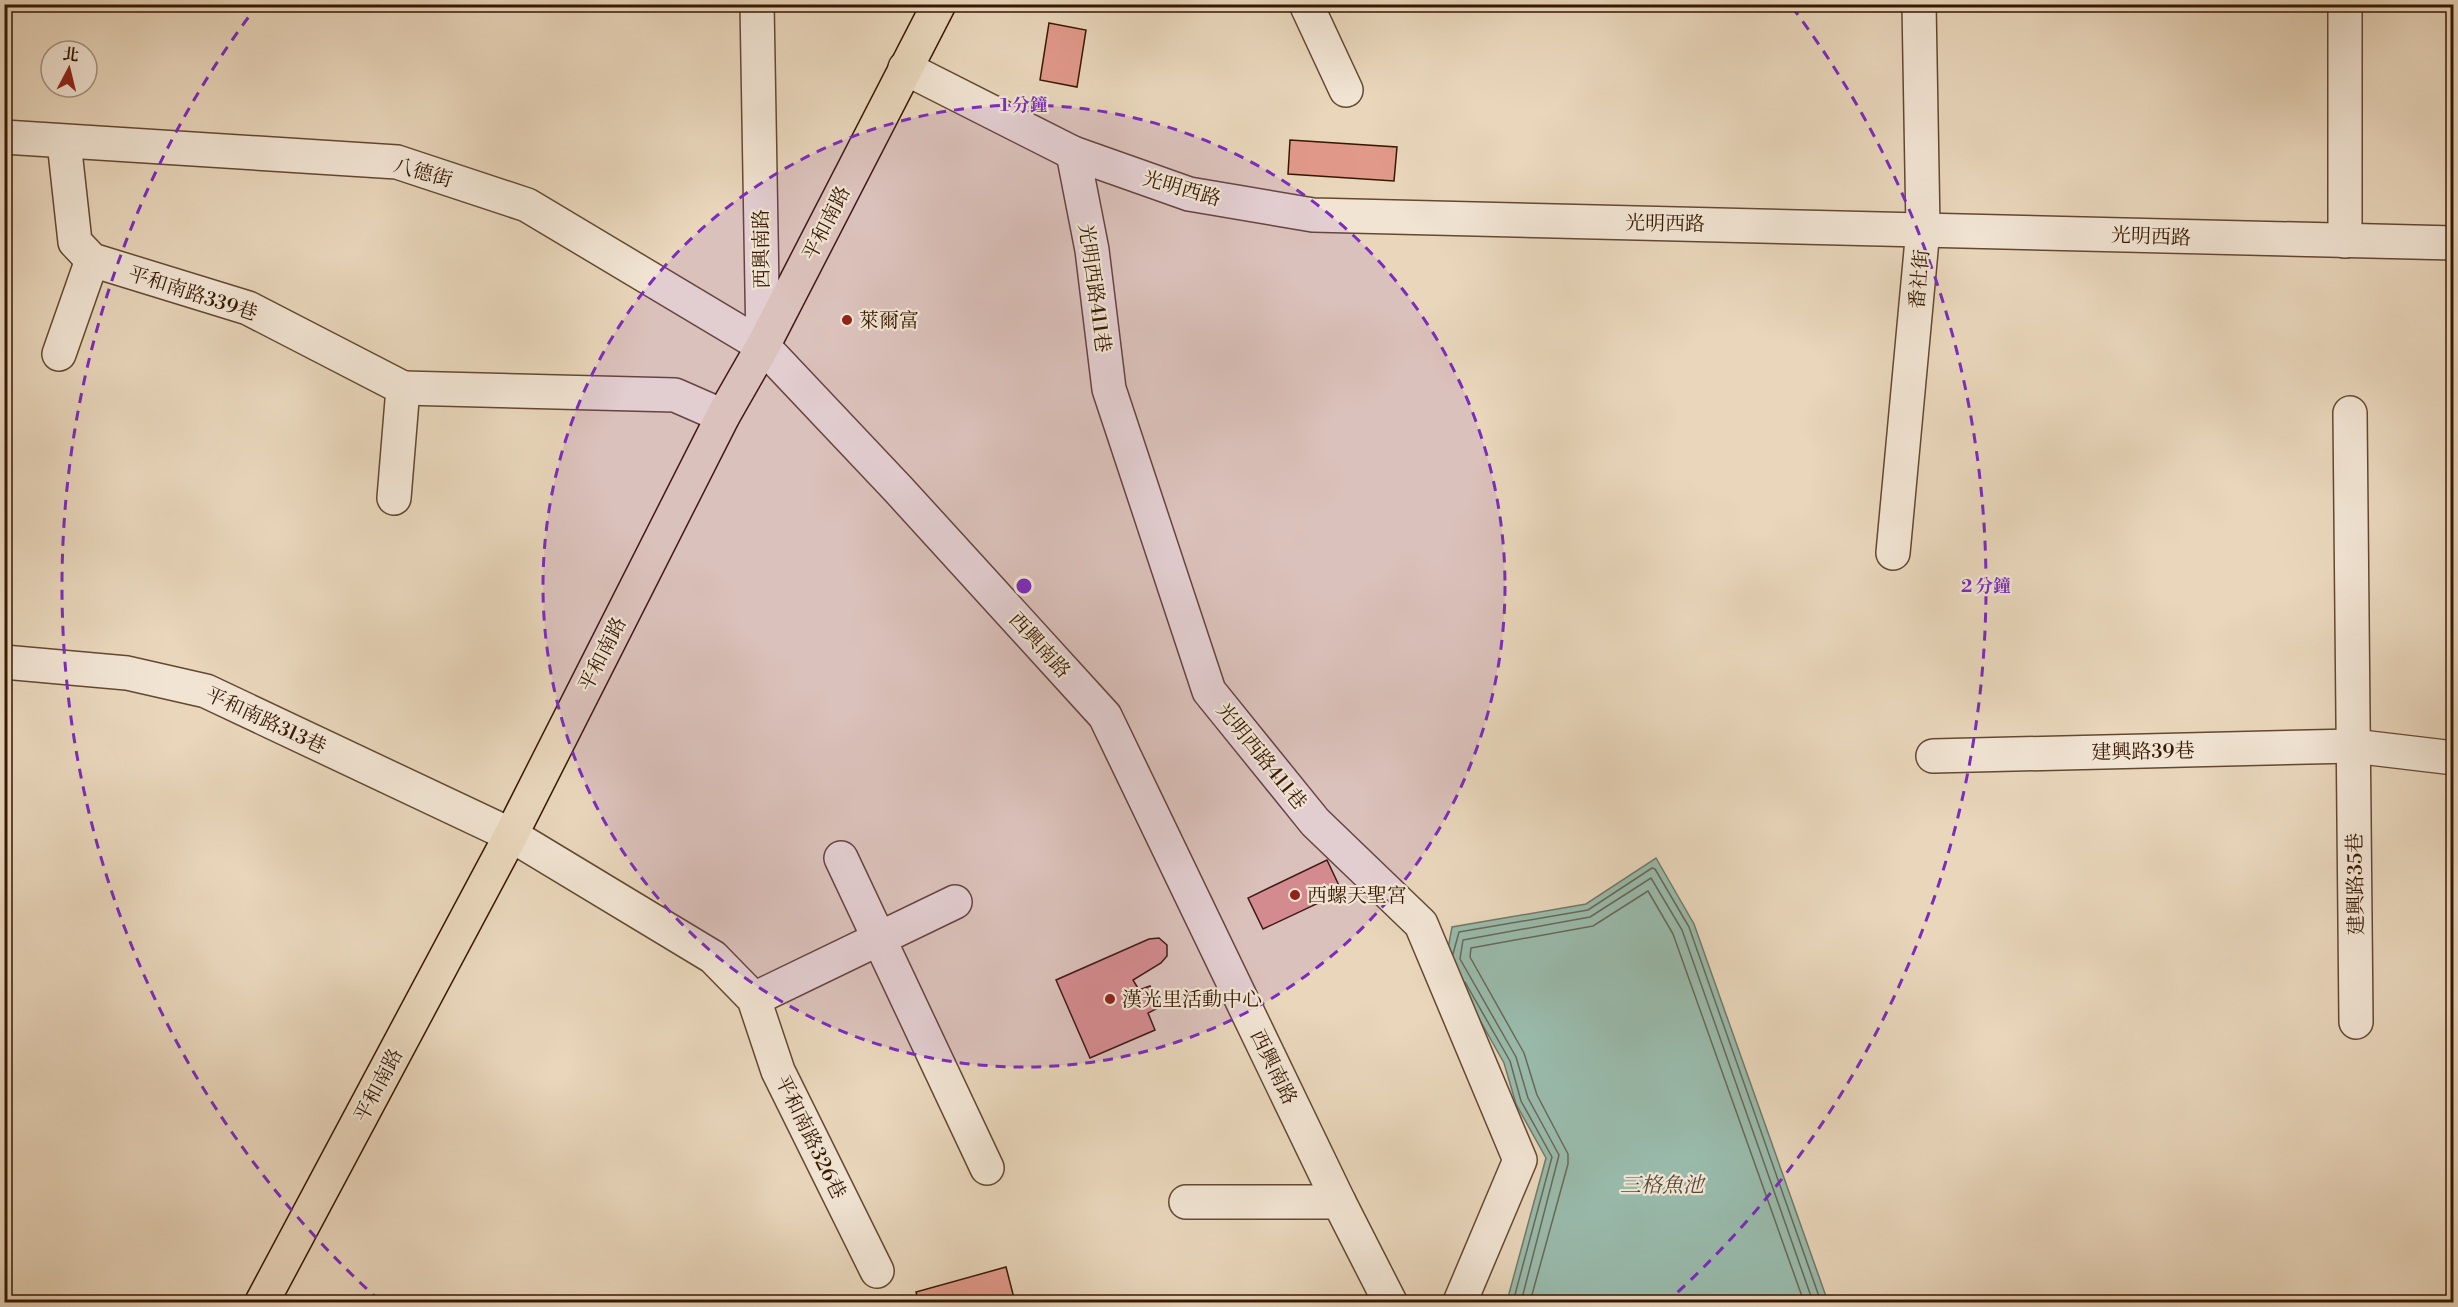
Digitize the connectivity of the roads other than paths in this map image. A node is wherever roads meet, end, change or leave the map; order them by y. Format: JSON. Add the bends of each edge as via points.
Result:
{"nodes":[{"id":1,"x":757,"y":4,"type":"edge"},
{"id":2,"x":939,"y":4,"type":"edge"},
{"id":3,"x":1306,"y":4,"type":"edge"},
{"id":4,"x":1919,"y":4,"type":"edge"},
{"id":5,"x":2345,"y":4,"type":"edge"},
{"id":6,"x":905,"y":68,"type":"junction"},
{"id":7,"x":1346,"y":90,"type":"dead end"},
{"id":8,"x":4,"y":138,"type":"edge"},
{"id":9,"x":64,"y":142,"type":"junction"},
{"id":10,"x":1073,"y":153,"type":"junction"},
{"id":11,"x":1923,"y":230,"type":"junction"},
{"id":12,"x":2345,"y":241,"type":"junction"},
{"id":13,"x":2454,"y":243,"type":"edge"},
{"id":14,"x":92,"y":260,"type":"junction"},
{"id":15,"x":763,"y":346,"type":"junction"},
{"id":16,"x":58,"y":354,"type":"dead end"},
{"id":17,"x":403,"y":388,"type":"junction"},
{"id":18,"x":2350,"y":413,"type":"dead end"},
{"id":19,"x":723,"y":416,"type":"junction"},
{"id":20,"x":394,"y":498,"type":"dead end"},
{"id":21,"x":1893,"y":553,"type":"dead end"},
{"id":22,"x":4,"y":663,"type":"edge"},
{"id":23,"x":2353,"y":746,"type":"junction"},
{"id":24,"x":1933,"y":756,"type":"dead end"},
{"id":25,"x":2454,"y":758,"type":"edge"},
{"id":26,"x":511,"y":835,"type":"junction"},
{"id":27,"x":841,"y":858,"type":"dead end"},
{"id":28,"x":956,"y":902,"type":"dead end"},
{"id":29,"x":879,"y":940,"type":"junction"},
{"id":30,"x":754,"y":999,"type":"junction"},
{"id":31,"x":2356,"y":1022,"type":"dead end"},
{"id":32,"x":987,"y":1168,"type":"dead end"},
{"id":33,"x":1186,"y":1202,"type":"dead end"},
{"id":34,"x":1339,"y":1202,"type":"junction"},
{"id":35,"x":877,"y":1271,"type":"dead end"},
{"id":36,"x":262,"y":1302,"type":"edge"},
{"id":37,"x":1390,"y":1302,"type":"edge"},
{"id":38,"x":1460,"y":1302,"type":"edge"}],
"edges":[{"from":1,"to":15,"type":"street","name":"西興南路"},
{"from":2,"to":6,"type":"main road","name":"平和南路"},
{"from":3,"to":7,"type":"street"},
{"from":4,"to":11,"type":"street","name":"番社街"},
{"from":5,"to":12,"type":"street"},
{"from":6,"to":10,"type":"street","name":"光明西路"},
{"from":6,"to":15,"type":"main road","name":"平和南路"},
{"from":8,"to":9,"type":"street","name":"八德街"},
{"from":9,"to":14,"type":"street","via":[[75,242]]},
{"from":9,"to":15,"type":"street","name":"八德街","via":[[396,162],[527,205]]},
{"from":10,"to":11,"type":"street","name":"光明西路","via":[[1189,194],[1313,215]]},
{"from":10,"to":38,"type":"street","name":"光明西路411巷","via":[[1092,250],[1109,389],[1209,691],[1316,822],[1421,924],[1520,1160]]},
{"from":11,"to":12,"type":"street","name":"光明西路"},
{"from":11,"to":21,"type":"street","name":"番社街"},
{"from":12,"to":13,"type":"street","name":"光明西路"},
{"from":14,"to":16,"type":"street"},
{"from":14,"to":17,"type":"street","name":"平和南路339巷","via":[[248,308]]},
{"from":15,"to":19,"type":"main road","name":"平和南路"},
{"from":15,"to":34,"type":"street","name":"西興南路","via":[[1105,716]]},
{"from":17,"to":19,"type":"street","name":"平和南路339巷","via":[[675,395]]},
{"from":17,"to":20,"type":"street"},
{"from":18,"to":23,"type":"street"},
{"from":19,"to":26,"type":"main road","name":"平和南路"},
{"from":22,"to":26,"type":"street","name":"平和南路313巷","via":[[127,673],[206,691]]},
{"from":23,"to":24,"type":"street","name":"建興路39巷"},
{"from":23,"to":25,"type":"street","name":"建興路39巷"},
{"from":23,"to":31,"type":"street","name":"建興路35巷"},
{"from":26,"to":30,"type":"street","name":"平和南路326巷","via":[[713,957]]},
{"from":26,"to":36,"type":"main road","name":"平和南路"},
{"from":27,"to":29,"type":"street"},
{"from":28,"to":29,"type":"street"},
{"from":29,"to":30,"type":"street"},
{"from":29,"to":32,"type":"street"},
{"from":30,"to":35,"type":"street","name":"平和南路326巷","via":[[778,1071]]},
{"from":33,"to":34,"type":"street"},
{"from":34,"to":37,"type":"street","name":"西興南路"}]}
